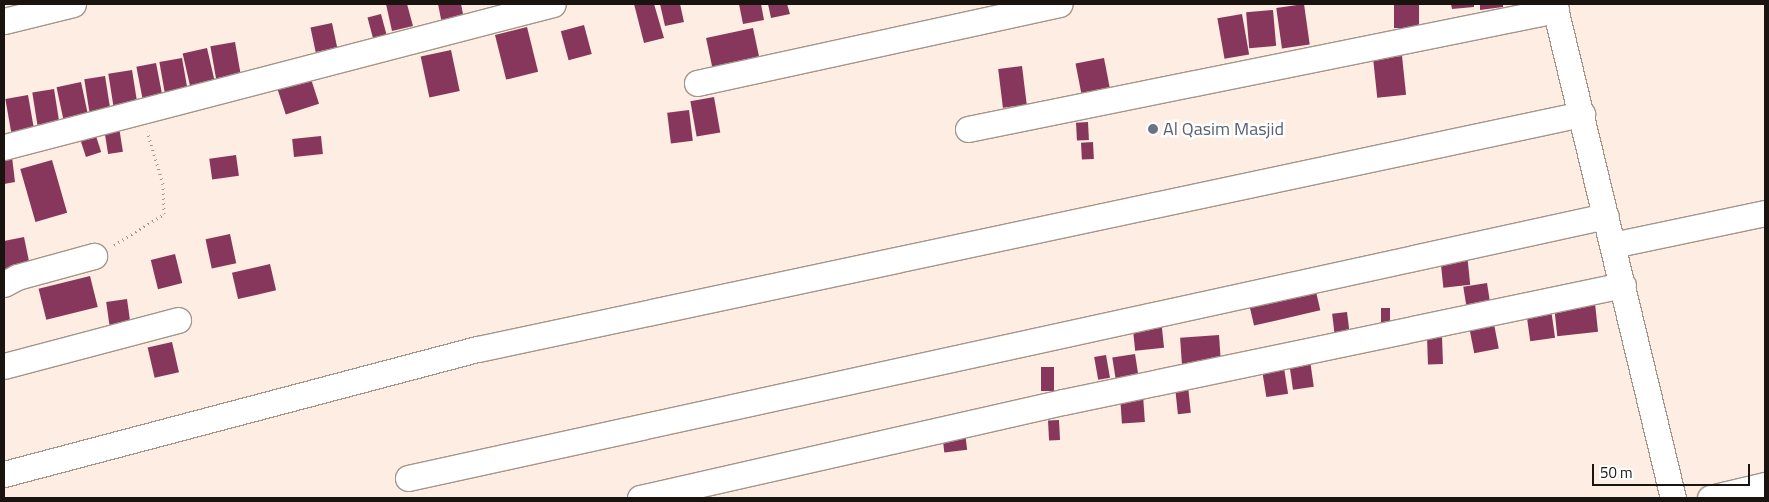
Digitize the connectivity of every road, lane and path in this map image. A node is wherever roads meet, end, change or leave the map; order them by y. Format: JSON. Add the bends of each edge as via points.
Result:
{"nodes":[{"id":1,"x":73,"y":4,"type":"edge"},
{"id":2,"x":553,"y":4,"type":"edge"},
{"id":3,"x":1059,"y":4,"type":"edge"},
{"id":4,"x":1555,"y":7,"type":"edge"},
{"id":5,"x":4,"y":21,"type":"edge"},
{"id":6,"x":697,"y":83,"type":"dead end"},
{"id":7,"x":147,"y":110,"type":"junction"},
{"id":8,"x":1582,"y":114,"type":"junction"},
{"id":9,"x":968,"y":129,"type":"dead end"},
{"id":10,"x":4,"y":147,"type":"edge"},
{"id":11,"x":1765,"y":213,"type":"edge"},
{"id":12,"x":1606,"y":216,"type":"junction"},
{"id":13,"x":1613,"y":245,"type":"junction"},
{"id":14,"x":94,"y":256,"type":"joint"},
{"id":15,"x":4,"y":284,"type":"edge"},
{"id":16,"x":1623,"y":285,"type":"junction"},
{"id":17,"x":178,"y":320,"type":"dead end"},
{"id":18,"x":4,"y":366,"type":"edge"},
{"id":19,"x":4,"y":474,"type":"edge"},
{"id":20,"x":408,"y":478,"type":"dead end"},
{"id":21,"x":1765,"y":485,"type":"edge"},
{"id":22,"x":640,"y":498,"type":"edge"},
{"id":23,"x":1673,"y":498,"type":"edge"},
{"id":24,"x":1710,"y":498,"type":"edge"}],
"edges":[{"from":1,"to":5,"type":"street"},
{"from":2,"to":7,"type":"street"},
{"from":3,"to":6,"type":"street"},
{"from":4,"to":8,"type":"street"},
{"from":4,"to":9,"type":"street"},
{"from":7,"to":10,"type":"street"},
{"from":7,"to":14,"type":"path","via":[[149,140],[162,184],[164,214],[133,236]]},
{"from":8,"to":12,"type":"street"},
{"from":8,"to":19,"type":"street","via":[[478,349]]},
{"from":11,"to":13,"type":"street"},
{"from":12,"to":13,"type":"street"},
{"from":12,"to":20,"type":"street"},
{"from":13,"to":16,"type":"street"},
{"from":14,"to":15,"type":"street","via":[[17,277]]},
{"from":16,"to":22,"type":"street","via":[[1062,402]]},
{"from":16,"to":23,"type":"street"},
{"from":17,"to":18,"type":"street"},
{"from":21,"to":24,"type":"street"}]}
